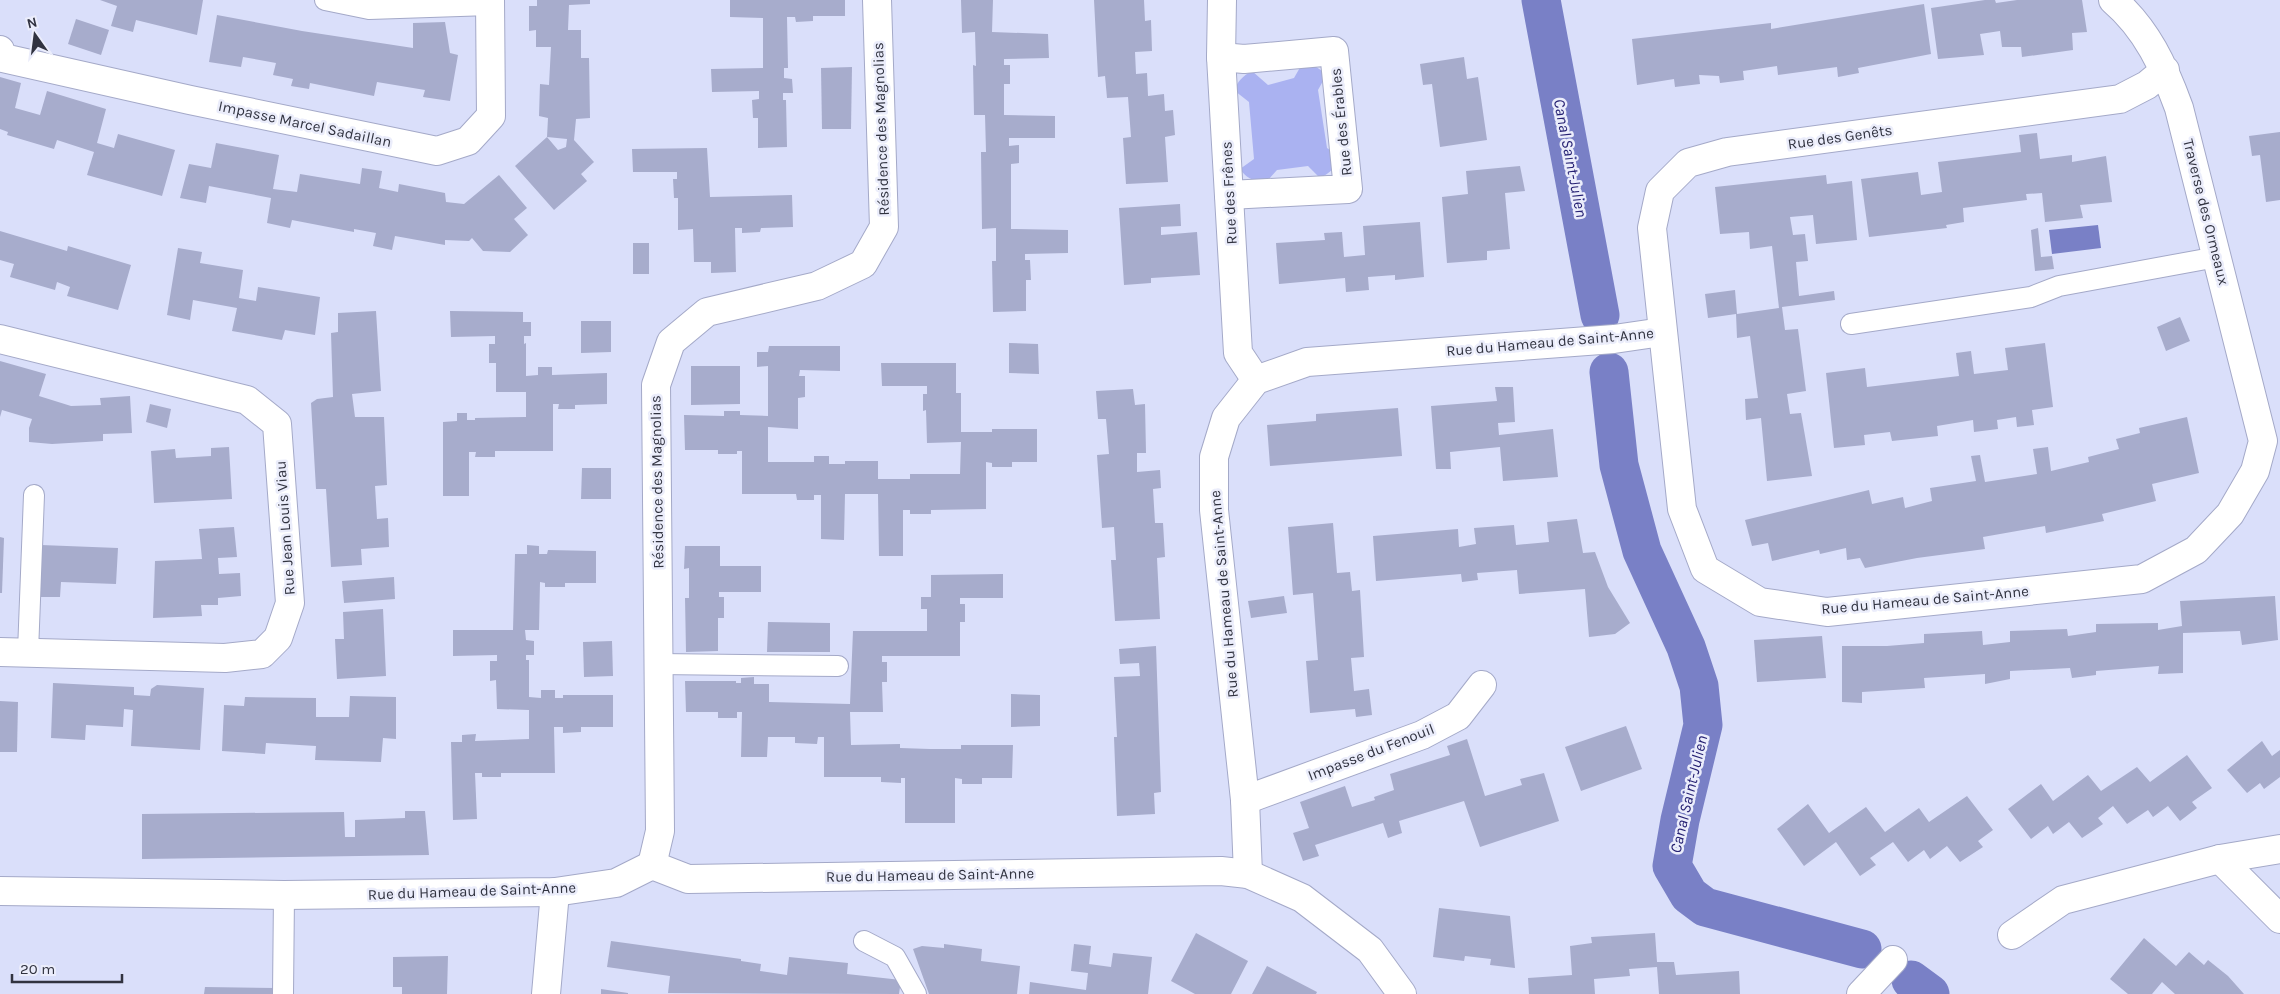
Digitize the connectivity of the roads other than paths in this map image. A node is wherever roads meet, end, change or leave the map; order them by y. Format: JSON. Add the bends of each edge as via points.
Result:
{"nodes":[{"id":1,"x":325,"y":0,"type":"edge"},
{"id":2,"x":877,"y":0,"type":"edge"},
{"id":3,"x":1222,"y":0,"type":"edge"},
{"id":4,"x":2113,"y":0,"type":"edge"},
{"id":5,"x":490,"y":3,"type":"edge"},
{"id":6,"x":0,"y":50,"type":"edge"},
{"id":7,"x":1221,"y":57,"type":"junction"},
{"id":8,"x":2165,"y":70,"type":"junction"},
{"id":9,"x":1229,"y":194,"type":"junction"},
{"id":10,"x":2217,"y":257,"type":"junction"},
{"id":11,"x":1851,"y":324,"type":"dead end"},
{"id":12,"x":1662,"y":332,"type":"junction"},
{"id":13,"x":0,"y":339,"type":"edge"},
{"id":14,"x":1256,"y":380,"type":"junction"},
{"id":15,"x":2271,"y":440,"type":"edge"},
{"id":16,"x":34,"y":495,"type":"dead end"},
{"id":17,"x":0,"y":652,"type":"edge"},
{"id":18,"x":28,"y":652,"type":"junction"},
{"id":19,"x":658,"y":664,"type":"junction"},
{"id":20,"x":838,"y":666,"type":"dead end"},
{"id":21,"x":1482,"y":684,"type":"dead end"},
{"id":22,"x":1245,"y":800,"type":"junction"},
{"id":23,"x":2280,"y":849,"type":"edge"},
{"id":24,"x":2220,"y":859,"type":"junction"},
{"id":25,"x":652,"y":865,"type":"junction"},
{"id":26,"x":1248,"y":874,"type":"junction"},
{"id":27,"x":0,"y":891,"type":"edge"},
{"id":28,"x":555,"y":892,"type":"junction"},
{"id":29,"x":284,"y":896,"type":"junction"},
{"id":30,"x":2280,"y":919,"type":"edge"},
{"id":31,"x":2012,"y":935,"type":"dead end"},
{"id":32,"x":864,"y":941,"type":"dead end"},
{"id":33,"x":1894,"y":960,"type":"dead end"},
{"id":34,"x":283,"y":994,"type":"edge"},
{"id":35,"x":546,"y":994,"type":"edge"},
{"id":36,"x":916,"y":994,"type":"edge"},
{"id":37,"x":1402,"y":994,"type":"edge"},
{"id":38,"x":1861,"y":994,"type":"edge"}],
"edges":[{"from":1,"to":5,"type":"lane","via":[[368,9]]},
{"from":2,"to":19,"type":"street","name":"Résidence des Magnolias","via":[[884,227],[863,264],[817,286],[707,312],[672,342],[656,385]]},
{"from":3,"to":7,"type":"street","name":"Rue des Frênes"},
{"from":4,"to":8,"type":"street","name":"Traverse des Ormeaux","via":[[2135,21]]},
{"from":5,"to":6,"type":"street","name":"Impasse Marcel Sadaillan","via":[[491,116],[468,141],[438,151],[4,58]]},
{"from":7,"to":9,"type":"street","name":"Rue des Frênes"},
{"from":7,"to":9,"type":"street","name":"Rue des Érables","via":[[1334,51],[1348,189]]},
{"from":8,"to":10,"type":"street","name":"Traverse des Ormeaux","via":[[2179,108]]},
{"from":8,"to":12,"type":"street","name":"Rue des Genêts","via":[[2147,85],[2120,99],[1727,152],[1688,163],[1660,191],[1652,228]]},
{"from":9,"to":14,"type":"street","name":"Rue des Frênes","via":[[1238,353]]},
{"from":10,"to":11,"type":"lane","via":[[2059,286],[2031,297]]},
{"from":10,"to":15,"type":"street","name":"Traverse des Ormeaux"},
{"from":12,"to":14,"type":"street","name":"Rue du Hameau de Saint-Anne","via":[[1614,339],[1307,362]]},
{"from":12,"to":15,"type":"street","name":"Rue du Hameau de Saint-Anne","via":[[1682,509],[1705,569],[1760,602],[1827,612],[2142,579],[2196,550],[2230,514]]},
{"from":13,"to":18,"type":"street","name":"Rue Jean Louis Viau","via":[[247,400],[277,424],[290,603],[278,638],[262,654],[225,658]]},
{"from":14,"to":22,"type":"street","name":"Rue du Hameau de Saint-Anne","via":[[1226,418],[1214,457],[1214,510]]},
{"from":16,"to":18,"type":"lane"},
{"from":17,"to":18,"type":"street","name":"Rue Jean Louis Viau"},
{"from":19,"to":20,"type":"lane"},
{"from":19,"to":25,"type":"street","name":"Résidence des Magnolias","via":[[660,831]]},
{"from":21,"to":22,"type":"street","name":"Impasse du Fenouil","via":[[1458,716],[1422,735]]},
{"from":22,"to":26,"type":"street","name":"Rue du Hameau de Saint-Anne"},
{"from":23,"to":24,"type":"street"},
{"from":24,"to":30,"type":"street"},
{"from":24,"to":31,"type":"street","via":[[2063,900]]},
{"from":25,"to":26,"type":"street","name":"Rue du Hameau de Saint-Anne","via":[[688,879],[1221,871]]},
{"from":25,"to":28,"type":"street","name":"Rue du Hameau de Saint-Anne","via":[[616,883]]},
{"from":26,"to":37,"type":"street","via":[[1302,898],[1370,950]]},
{"from":27,"to":29,"type":"street","name":"Rue du Hameau de Saint-Anne"},
{"from":28,"to":29,"type":"street","name":"Rue du Hameau de Saint-Anne"},
{"from":28,"to":35,"type":"street"},
{"from":29,"to":34,"type":"lane"},
{"from":32,"to":36,"type":"lane","via":[[895,957]]},
{"from":33,"to":38,"type":"street"}]}
